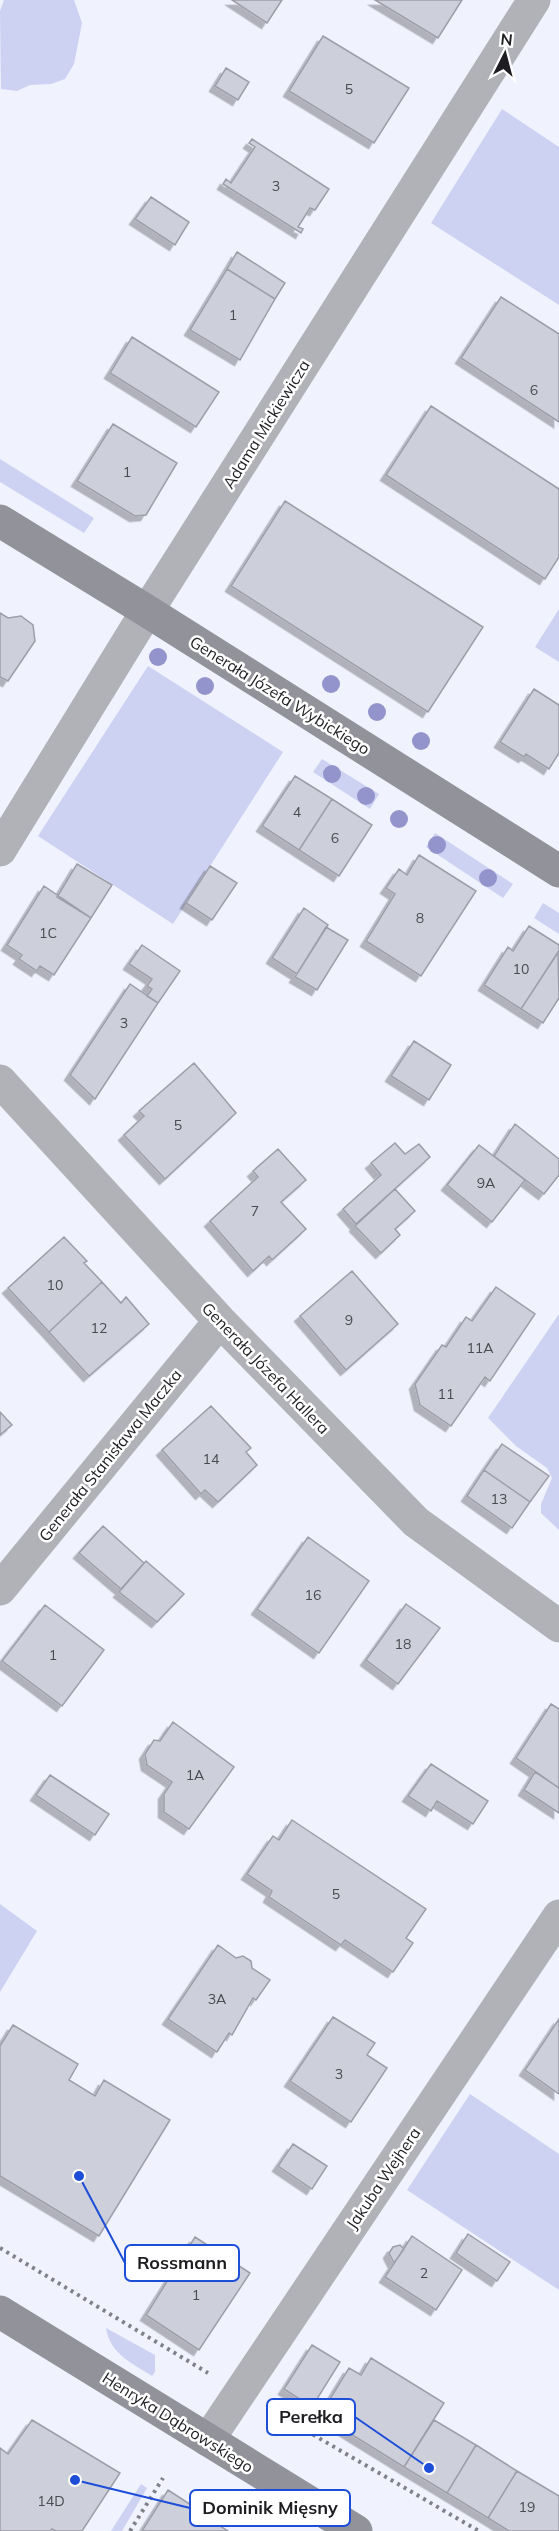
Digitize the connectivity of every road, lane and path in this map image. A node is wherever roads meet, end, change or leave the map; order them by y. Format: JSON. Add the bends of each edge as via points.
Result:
{"nodes":[{"id":1,"x":534,"y":0,"type":"edge"},
{"id":2,"x":0,"y":521,"type":"edge"},
{"id":3,"x":147,"y":611,"type":"junction"},
{"id":4,"x":0,"y":850,"type":"edge"},
{"id":5,"x":559,"y":872,"type":"edge"},
{"id":6,"x":0,"y":1082,"type":"edge"},
{"id":7,"x":219,"y":1321,"type":"junction"},
{"id":8,"x":0,"y":1589,"type":"edge"},
{"id":9,"x":559,"y":1626,"type":"edge"},
{"id":10,"x":559,"y":1916,"type":"edge"},
{"id":11,"x":0,"y":2248,"type":"edge"},
{"id":12,"x":0,"y":2313,"type":"edge"},
{"id":13,"x":240,"y":2392,"type":"junction"},
{"id":14,"x":208,"y":2440,"type":"junction"},
{"id":15,"x":163,"y":2478,"type":"dead end"},
{"id":16,"x":209,"y":2508,"type":"dead end"},
{"id":17,"x":204,"y":2516,"type":"dead end"},
{"id":18,"x":130,"y":2531,"type":"edge"},
{"id":19,"x":356,"y":2531,"type":"edge"},
{"id":20,"x":479,"y":2531,"type":"edge"}],
"edges":[{"from":1,"to":3,"type":"street","name":"Adama Mickiewicza"},
{"from":2,"to":3,"type":"street","name":"Generała Józefa Wybickiego"},
{"from":3,"to":4,"type":"street","name":"Adama Mickiewicza"},
{"from":3,"to":5,"type":"street","name":"Generała Józefa Wybickiego"},
{"from":6,"to":7,"type":"street","name":"Generała Józefa Hallera"},
{"from":7,"to":8,"type":"street","name":"Generała Stanisława Maczka"},
{"from":7,"to":9,"type":"street","name":"Generała Józefa Hallera","via":[[416,1522]]},
{"from":10,"to":13,"type":"street","name":"Jakuba Wejhera"},
{"from":11,"to":13,"type":"path"},
{"from":12,"to":14,"type":"street","name":"Henryka Dąbrowskiego"},
{"from":13,"to":14,"type":"street","name":"Jakuba Wejhera"},
{"from":13,"to":20,"type":"path"},
{"from":14,"to":19,"type":"street","name":"Henryka Dąbrowskiego"},
{"from":15,"to":18,"type":"path"},
{"from":16,"to":17,"type":"path"}]}
